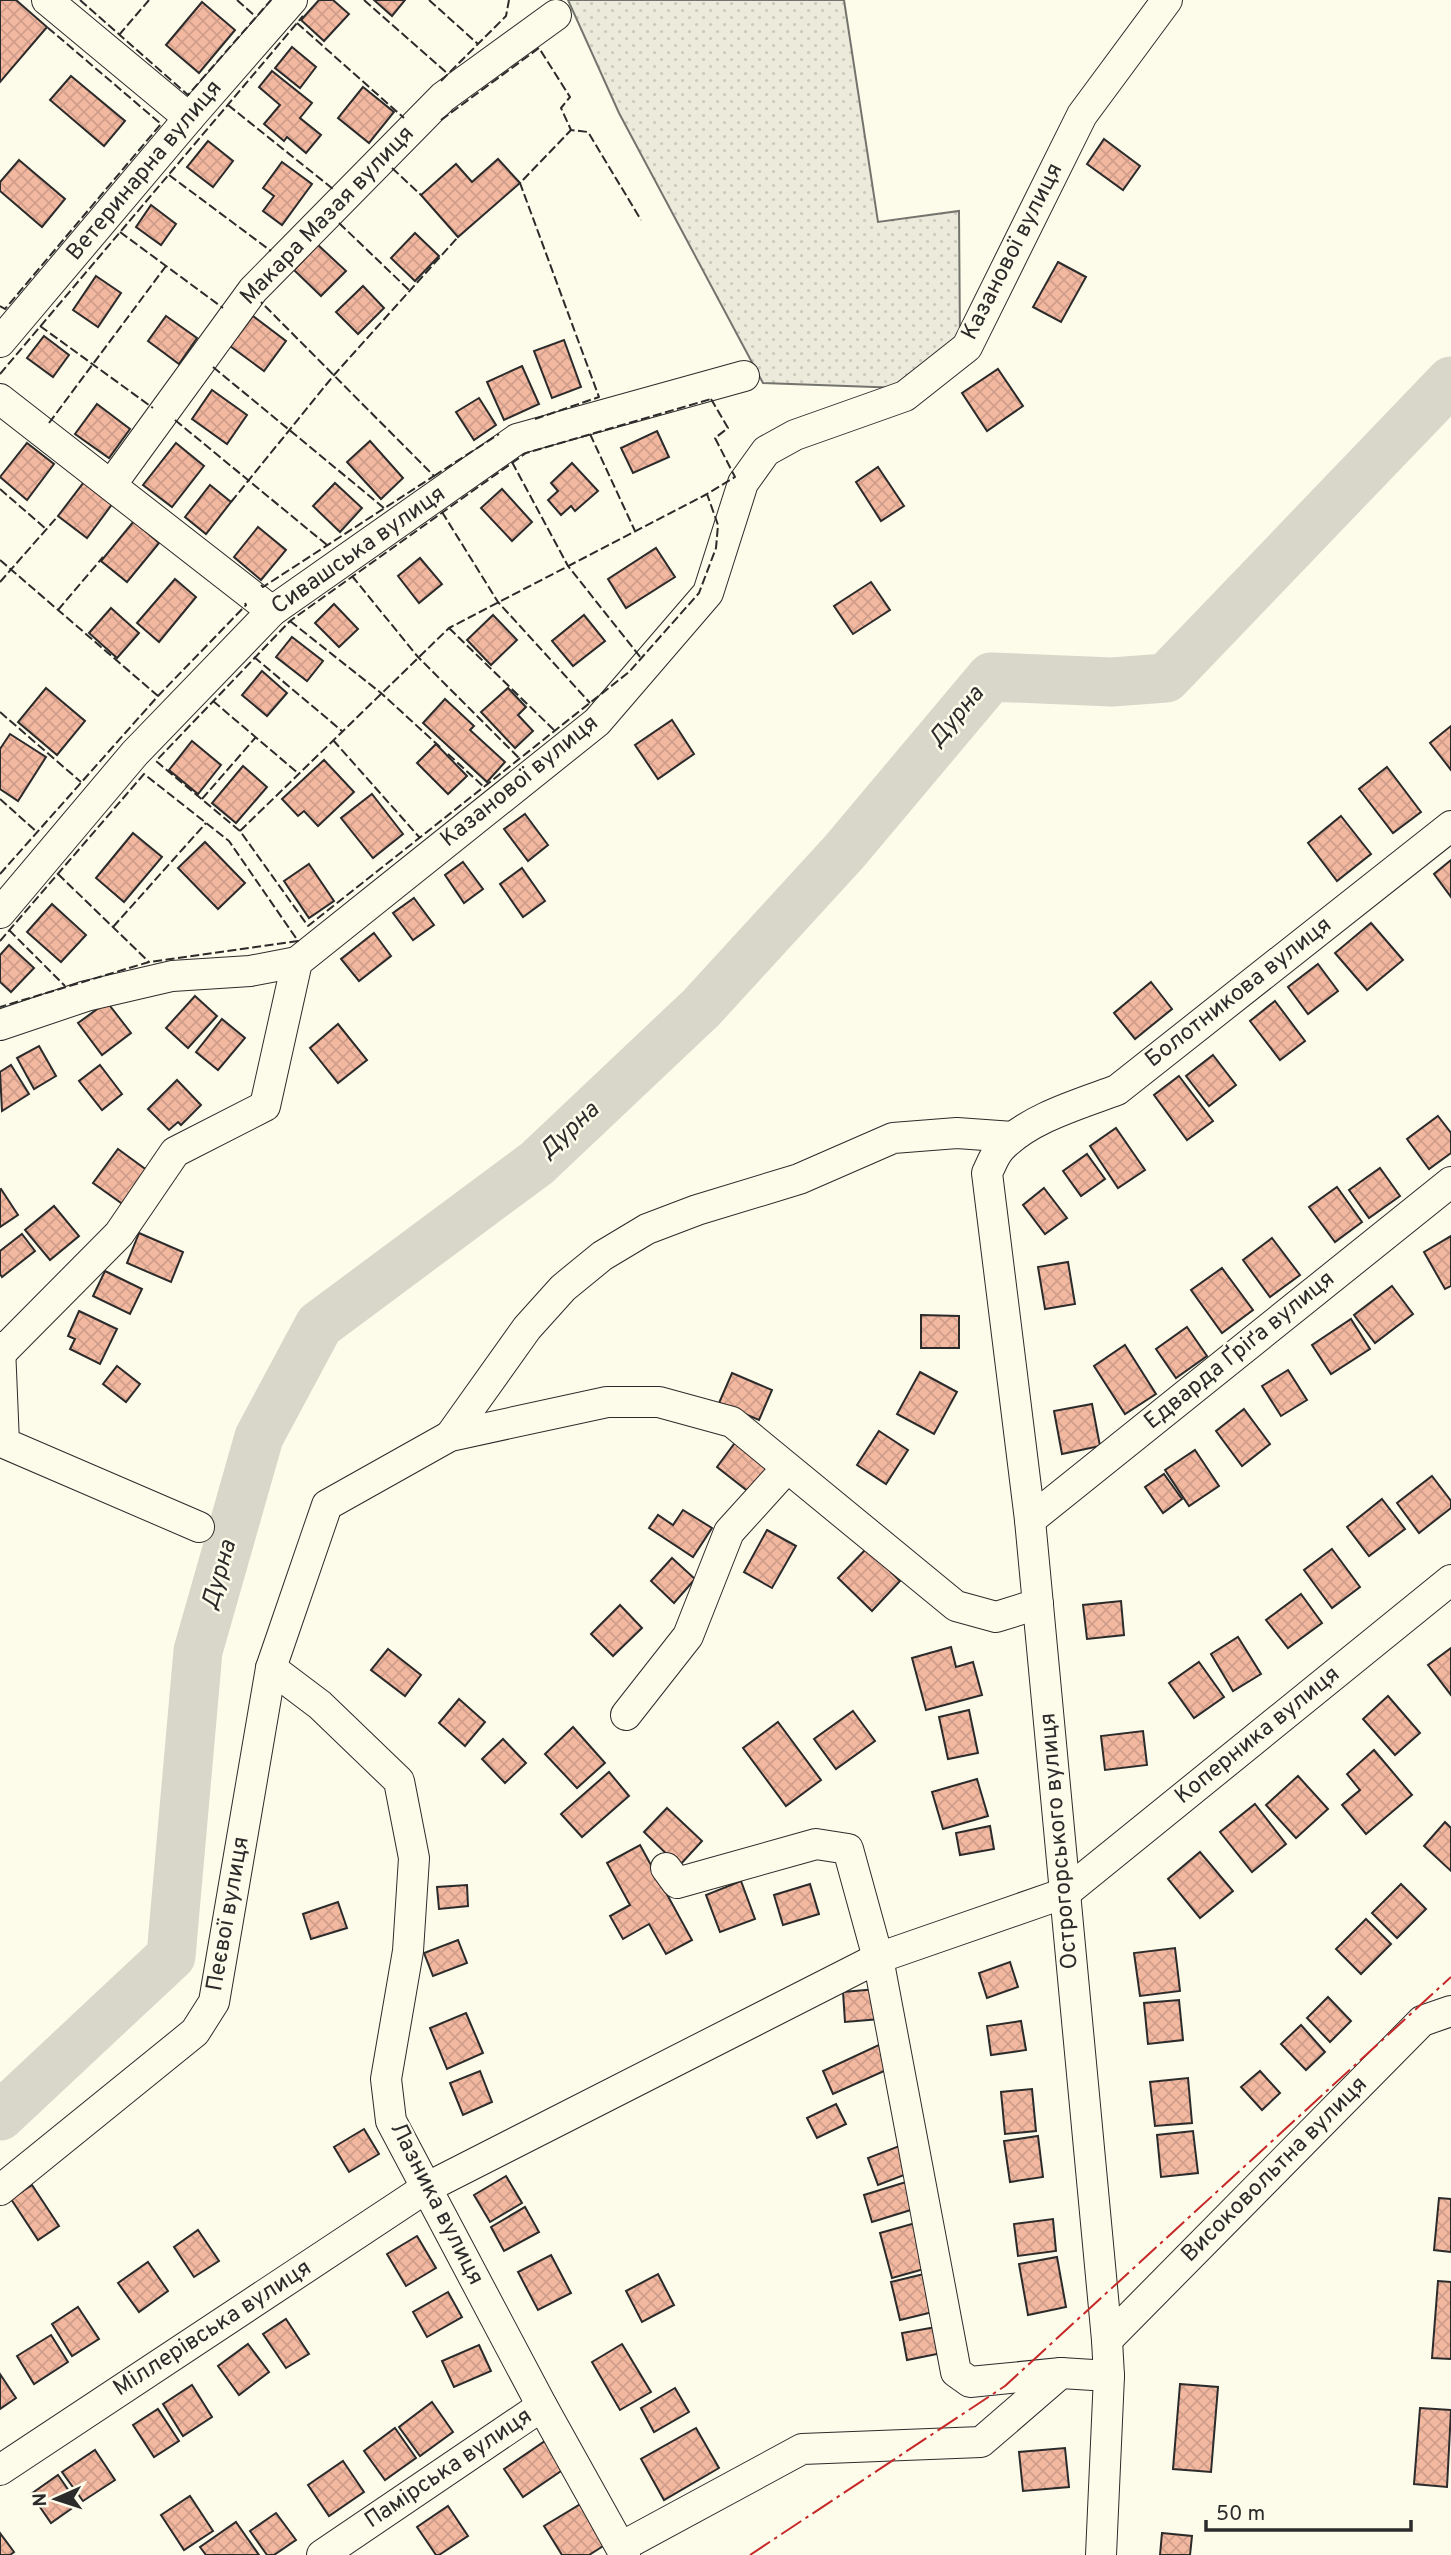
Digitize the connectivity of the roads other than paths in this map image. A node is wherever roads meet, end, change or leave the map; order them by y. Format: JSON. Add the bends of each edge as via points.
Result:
{"nodes":[{"id":1,"x":47,"y":0,"type":"edge"},
{"id":2,"x":292,"y":0,"type":"edge"},
{"id":3,"x":1167,"y":0,"type":"edge"},
{"id":4,"x":556,"y":15,"type":"dead end"},
{"id":5,"x":189,"y":118,"type":"junction"},
{"id":6,"x":0,"y":342,"type":"edge"},
{"id":7,"x":744,"y":376,"type":"dead end"},
{"id":8,"x":0,"y":399,"type":"edge"},
{"id":9,"x":111,"y":485,"type":"junction"},
{"id":10,"x":272,"y":611,"type":"junction"},
{"id":11,"x":1451,"y":826,"type":"edge"},
{"id":12,"x":0,"y":913,"type":"edge"},
{"id":13,"x":297,"y":962,"type":"junction"},
{"id":14,"x":0,"y":1025,"type":"edge"},
{"id":15,"x":1013,"y":1137,"type":"junction"},
{"id":16,"x":1451,"y":1182,"type":"edge"},
{"id":17,"x":1,"y":1351,"type":"edge"},
{"id":18,"x":450,"y":1436,"type":"junction"},
{"id":19,"x":787,"y":1468,"type":"junction"},
{"id":20,"x":1030,"y":1520,"type":"junction"},
{"id":21,"x":199,"y":1527,"type":"dead end"},
{"id":22,"x":1451,"y":1580,"type":"edge"},
{"id":23,"x":1038,"y":1604,"type":"junction"},
{"id":24,"x":271,"y":1668,"type":"junction"},
{"id":25,"x":626,"y":1715,"type":"dead end"},
{"id":26,"x":666,"y":1868,"type":"dead end"},
{"id":27,"x":1065,"y":1893,"type":"junction"},
{"id":28,"x":878,"y":1958,"type":"junction"},
{"id":29,"x":1451,"y":2011,"type":"edge"},
{"id":30,"x":426,"y":2189,"type":"junction"},
{"id":31,"x":0,"y":2190,"type":"edge"},
{"id":32,"x":1107,"y":2340,"type":"junction"},
{"id":33,"x":1062,"y":2373,"type":"junction"},
{"id":34,"x":1109,"y":2376,"type":"junction"},
{"id":35,"x":542,"y":2406,"type":"junction"},
{"id":36,"x":0,"y":2470,"type":"edge"},
{"id":37,"x":623,"y":2551,"type":"edge"},
{"id":38,"x":322,"y":2555,"type":"edge"},
{"id":39,"x":1101,"y":2555,"type":"edge"}],
"edges":[{"from":1,"to":5,"type":"street"},
{"from":2,"to":5,"type":"street","name":"Ветеринарна вулиця"},
{"from":3,"to":13,"type":"street","name":"Казанової вулиця","via":[[1082,115],[967,347],[905,396],[795,435],[766,451],[743,483],[708,593],[597,722]]},
{"from":4,"to":9,"type":"street","name":"Макара Мазая вулиця","via":[[443,97],[253,290]]},
{"from":5,"to":6,"type":"street","name":"Ветеринарна вулиця"},
{"from":7,"to":10,"type":"street","name":"Сивашська вулиця","via":[[517,439]]},
{"from":8,"to":9,"type":"street"},
{"from":9,"to":10,"type":"street"},
{"from":10,"to":12,"type":"street","name":"Сивашська вулиця","via":[[135,754]]},
{"from":11,"to":15,"type":"street","name":"Болотникова вулиця","via":[[1116,1090],[1054,1114]]},
{"from":13,"to":14,"type":"street","via":[[250,971],[172,975],[86,996]]},
{"from":13,"to":17,"type":"street","via":[[265,1106],[175,1152],[119,1234]]},
{"from":15,"to":18,"type":"street","via":[[957,1133],[893,1139],[799,1178],[647,1229],[602,1256],[563,1288],[527,1328]]},
{"from":15,"to":20,"type":"street","name":"Острогорського вулиця","via":[[998,1151],[987,1173]]},
{"from":16,"to":20,"type":"street","name":"Едварда Ґріґа вулиця"},
{"from":17,"to":21,"type":"street","via":[[4,1443]]},
{"from":18,"to":19,"type":"street","via":[[607,1402],[659,1402],[732,1422]]},
{"from":18,"to":24,"type":"street","name":"Пеєвої вулиця","via":[[327,1505]]},
{"from":19,"to":23,"type":"street","via":[[956,1606],[996,1617]]},
{"from":19,"to":25,"type":"street","via":[[729,1532],[688,1636]]},
{"from":20,"to":23,"type":"street","name":"Острогорського вулиця"},
{"from":22,"to":27,"type":"street","name":"Коперника вулиця"},
{"from":23,"to":27,"type":"street","name":"Острогорського вулиця"},
{"from":24,"to":30,"type":"street","name":"Лазника вулиця","via":[[320,1705],[399,1781],[414,1858],[408,1951],[386,2079],[391,2121]]},
{"from":24,"to":31,"type":"street","name":"Пеєвої вулиця","via":[[214,2003],[195,2032]]},
{"from":26,"to":28,"type":"street","via":[[677,1883],[816,1844],[848,1849]]},
{"from":27,"to":28,"type":"street","name":"Коперника вулиця"},
{"from":27,"to":32,"type":"street","name":"Острогорського вулиця"},
{"from":28,"to":30,"type":"street","name":"Міллерівська вулиця"},
{"from":28,"to":33,"type":"street","via":[[956,2371],[970,2382]]},
{"from":29,"to":32,"type":"street","name":"Високовольтна вулиця","via":[[1422,2021]]},
{"from":30,"to":35,"type":"street","name":"Лазника вулиця"},
{"from":30,"to":36,"type":"street","name":"Міллерівська вулиця"},
{"from":32,"to":34,"type":"street","name":"Острогорського вулиця"},
{"from":33,"to":34,"type":"street"},
{"from":33,"to":37,"type":"street","via":[[981,2442],[802,2449]]},
{"from":34,"to":39,"type":"street","name":"Острогорського вулиця"},
{"from":35,"to":37,"type":"street","name":"Лазника вулиця"},
{"from":35,"to":38,"type":"street","name":"Памірська вулиця"}]}
